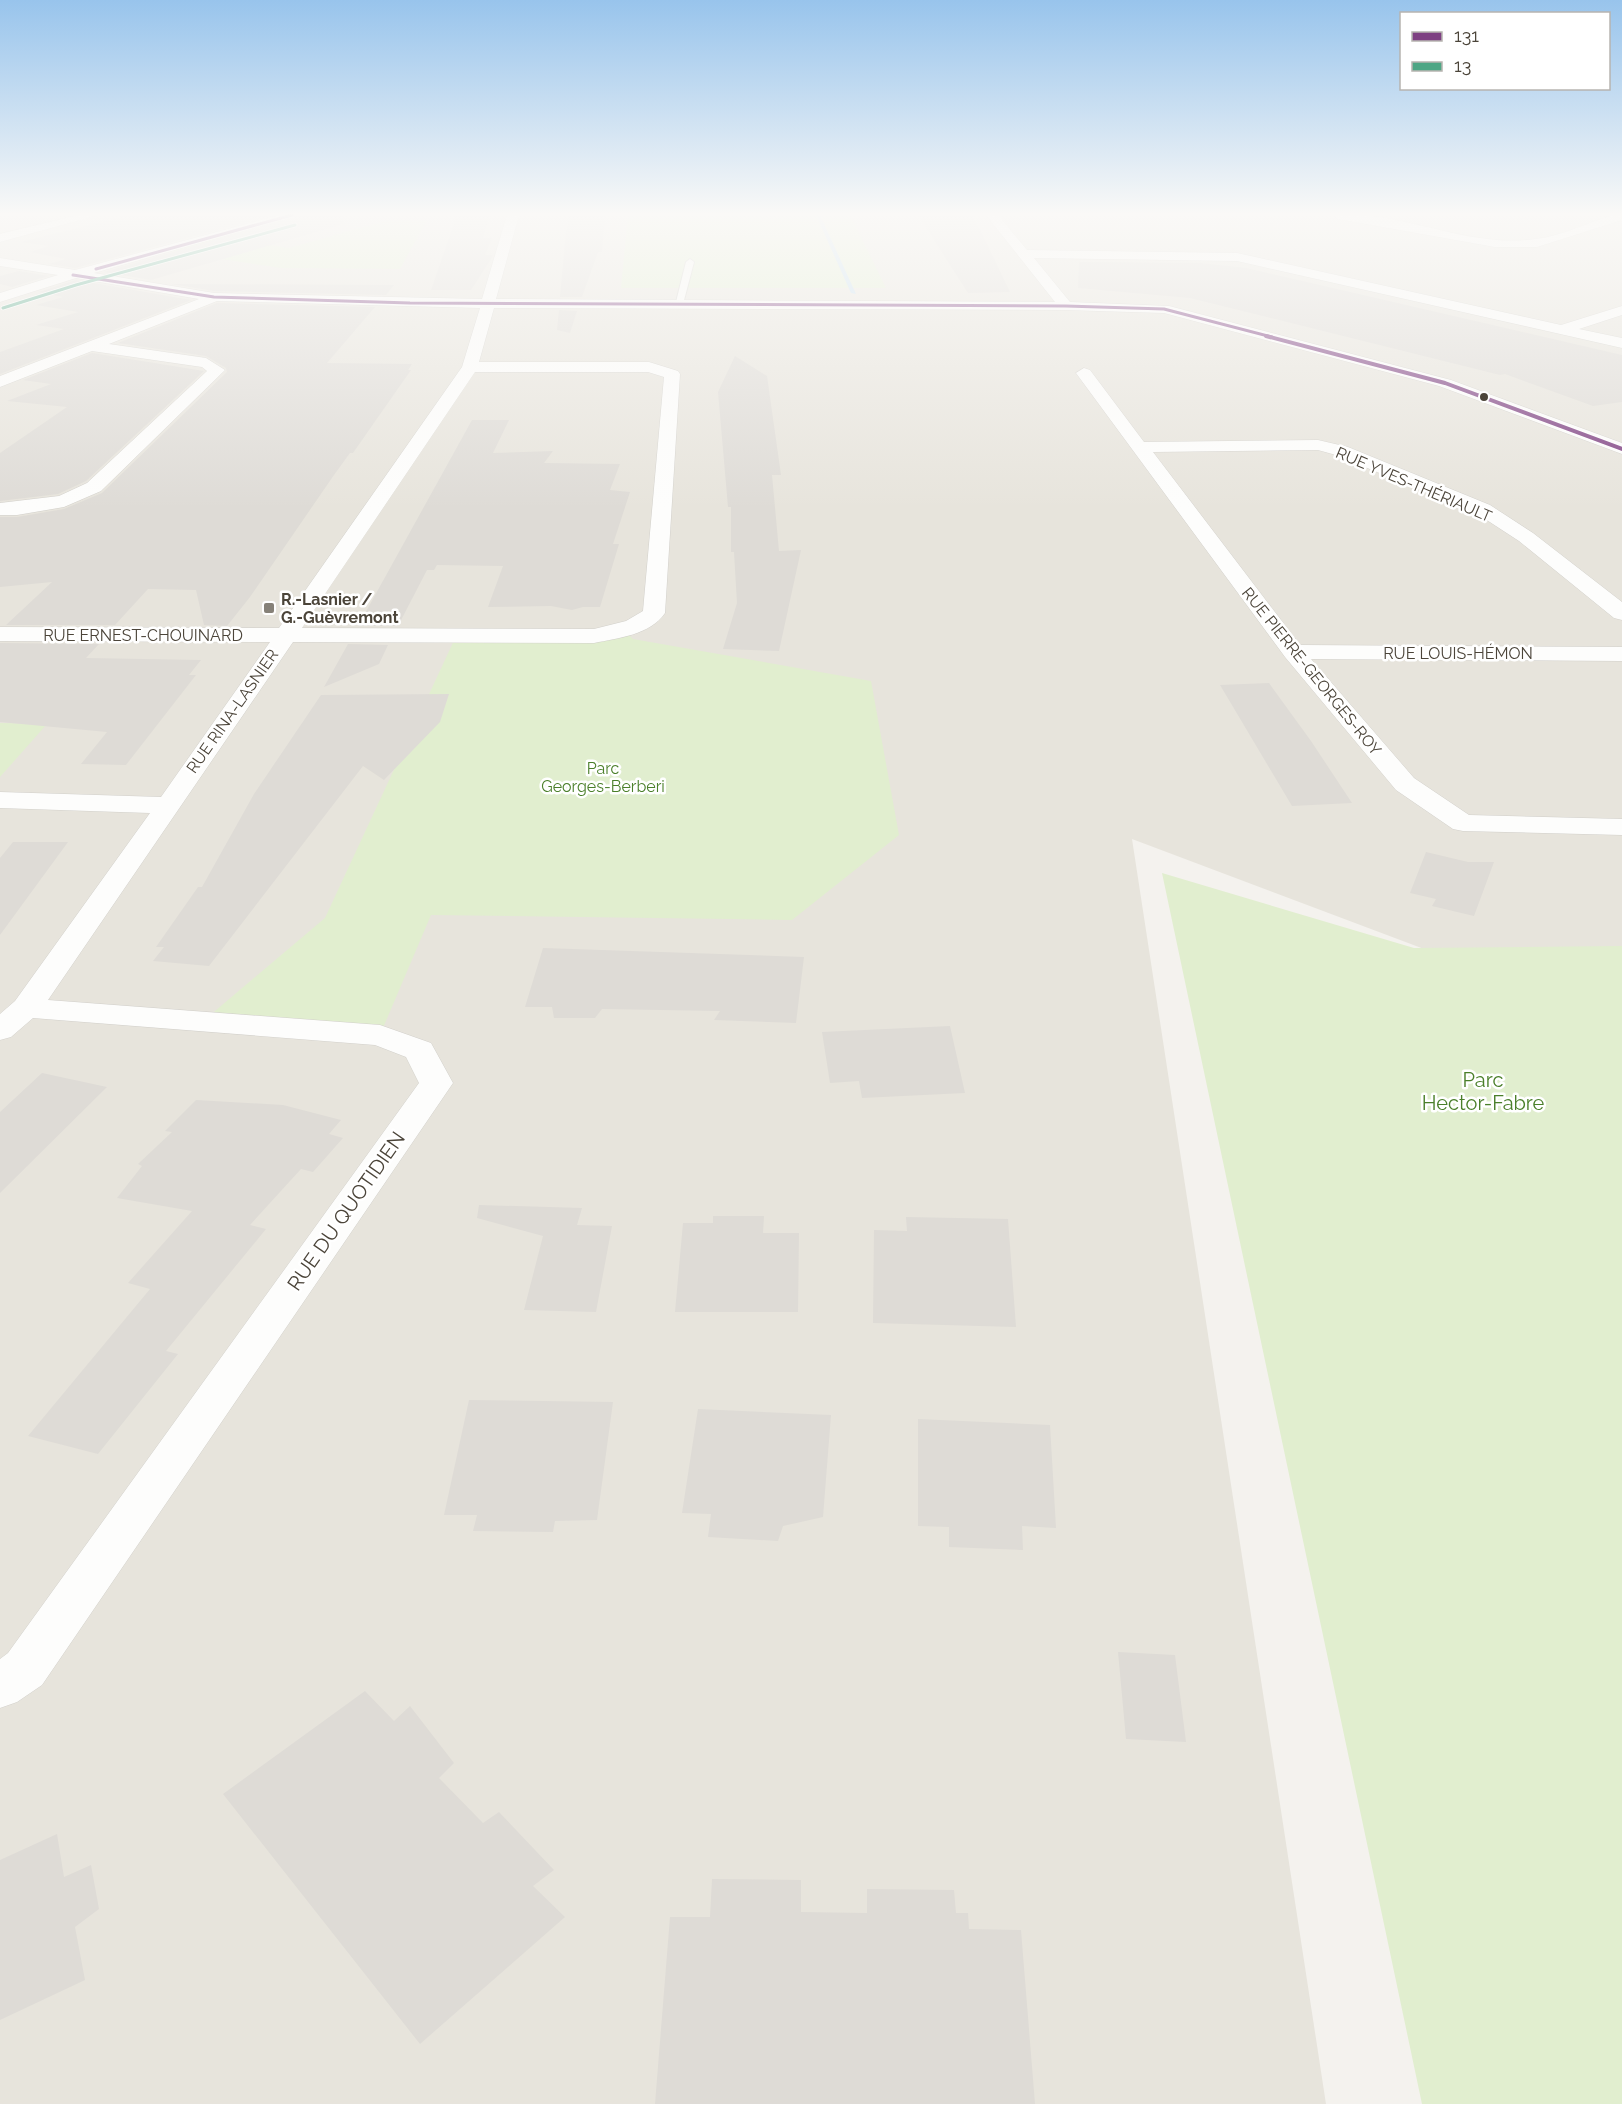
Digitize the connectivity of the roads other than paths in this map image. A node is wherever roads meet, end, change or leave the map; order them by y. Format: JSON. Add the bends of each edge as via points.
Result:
{"nodes":[{"id":1,"x":173,"y":313,"type":"edge"},
{"id":2,"x":485,"y":313,"type":"edge"},
{"id":3,"x":1180,"y":313,"type":"edge"},
{"id":4,"x":1491,"y":313,"type":"edge"},
{"id":5,"x":1612,"y":313,"type":"edge"},
{"id":6,"x":1563,"y":329,"type":"junction"},
{"id":7,"x":1622,"y":343,"type":"edge"},
{"id":8,"x":90,"y":346,"type":"junction"},
{"id":9,"x":470,"y":367,"type":"junction"},
{"id":10,"x":1084,"y":373,"type":"dead end"},
{"id":11,"x":0,"y":382,"type":"edge"},
{"id":12,"x":1611,"y":424,"type":"dead end"},
{"id":13,"x":1577,"y":430,"type":"junction"},
{"id":14,"x":1139,"y":447,"type":"junction"},
{"id":15,"x":1622,"y":448,"type":"edge"},
{"id":16,"x":0,"y":509,"type":"edge"},
{"id":17,"x":1622,"y":613,"type":"edge"},
{"id":18,"x":0,"y":634,"type":"edge"},
{"id":19,"x":285,"y":634,"type":"junction"},
{"id":20,"x":1293,"y":652,"type":"junction"},
{"id":21,"x":1622,"y":654,"type":"edge"},
{"id":22,"x":0,"y":800,"type":"edge"},
{"id":23,"x":167,"y":805,"type":"junction"},
{"id":24,"x":1622,"y":827,"type":"edge"},
{"id":25,"x":13,"y":1019,"type":"edge"},
{"id":26,"x":0,"y":1686,"type":"edge"}],
"edges":[{"from":1,"to":8,"type":"street"},
{"from":2,"to":9,"type":"street","name":"RUE RINA-LASNIER"},
{"from":3,"to":13,"type":"street","via":[[1445,383]]},
{"from":4,"to":6,"type":"street"},
{"from":5,"to":6,"type":"street"},
{"from":6,"to":7,"type":"street"},
{"from":8,"to":11,"type":"street"},
{"from":8,"to":16,"type":"street","via":[[206,363],[217,370],[94,487],[64,501]]},
{"from":9,"to":19,"type":"street","name":"RUE RINA-LASNIER"},
{"from":9,"to":19,"type":"street","name":"RUE ERNEST-CHOUINARD","via":[[649,367],[672,374],[654,613],[635,626],[594,636]]},
{"from":10,"to":14,"type":"street","name":"RUE PIERRE-GEORGES-ROY"},
{"from":12,"to":13,"type":"street"},
{"from":13,"to":15,"type":"street"},
{"from":14,"to":17,"type":"street","name":"RUE YVES-THÉRIAULT","via":[[1318,445],[1342,451],[1483,510],[1526,537]]},
{"from":14,"to":20,"type":"street","name":"RUE PIERRE-GEORGES-ROY"},
{"from":18,"to":19,"type":"street","name":"RUE ERNEST-CHOUINARD"},
{"from":19,"to":23,"type":"street","name":"RUE RINA-LASNIER"},
{"from":20,"to":21,"type":"street","name":"RUE LOUIS-HÉMON"},
{"from":20,"to":24,"type":"street","name":"RUE PIERRE-GEORGES-ROY","via":[[1405,784],[1463,823]]},
{"from":22,"to":23,"type":"street"},
{"from":23,"to":25,"type":"street","name":"RUE RINA-LASNIER","via":[[84,929]]},
{"from":25,"to":26,"type":"street","name":"RUE DU QUOTIDIEN","via":[[380,1035],[419,1050],[436,1083],[25,1669]]}]}
